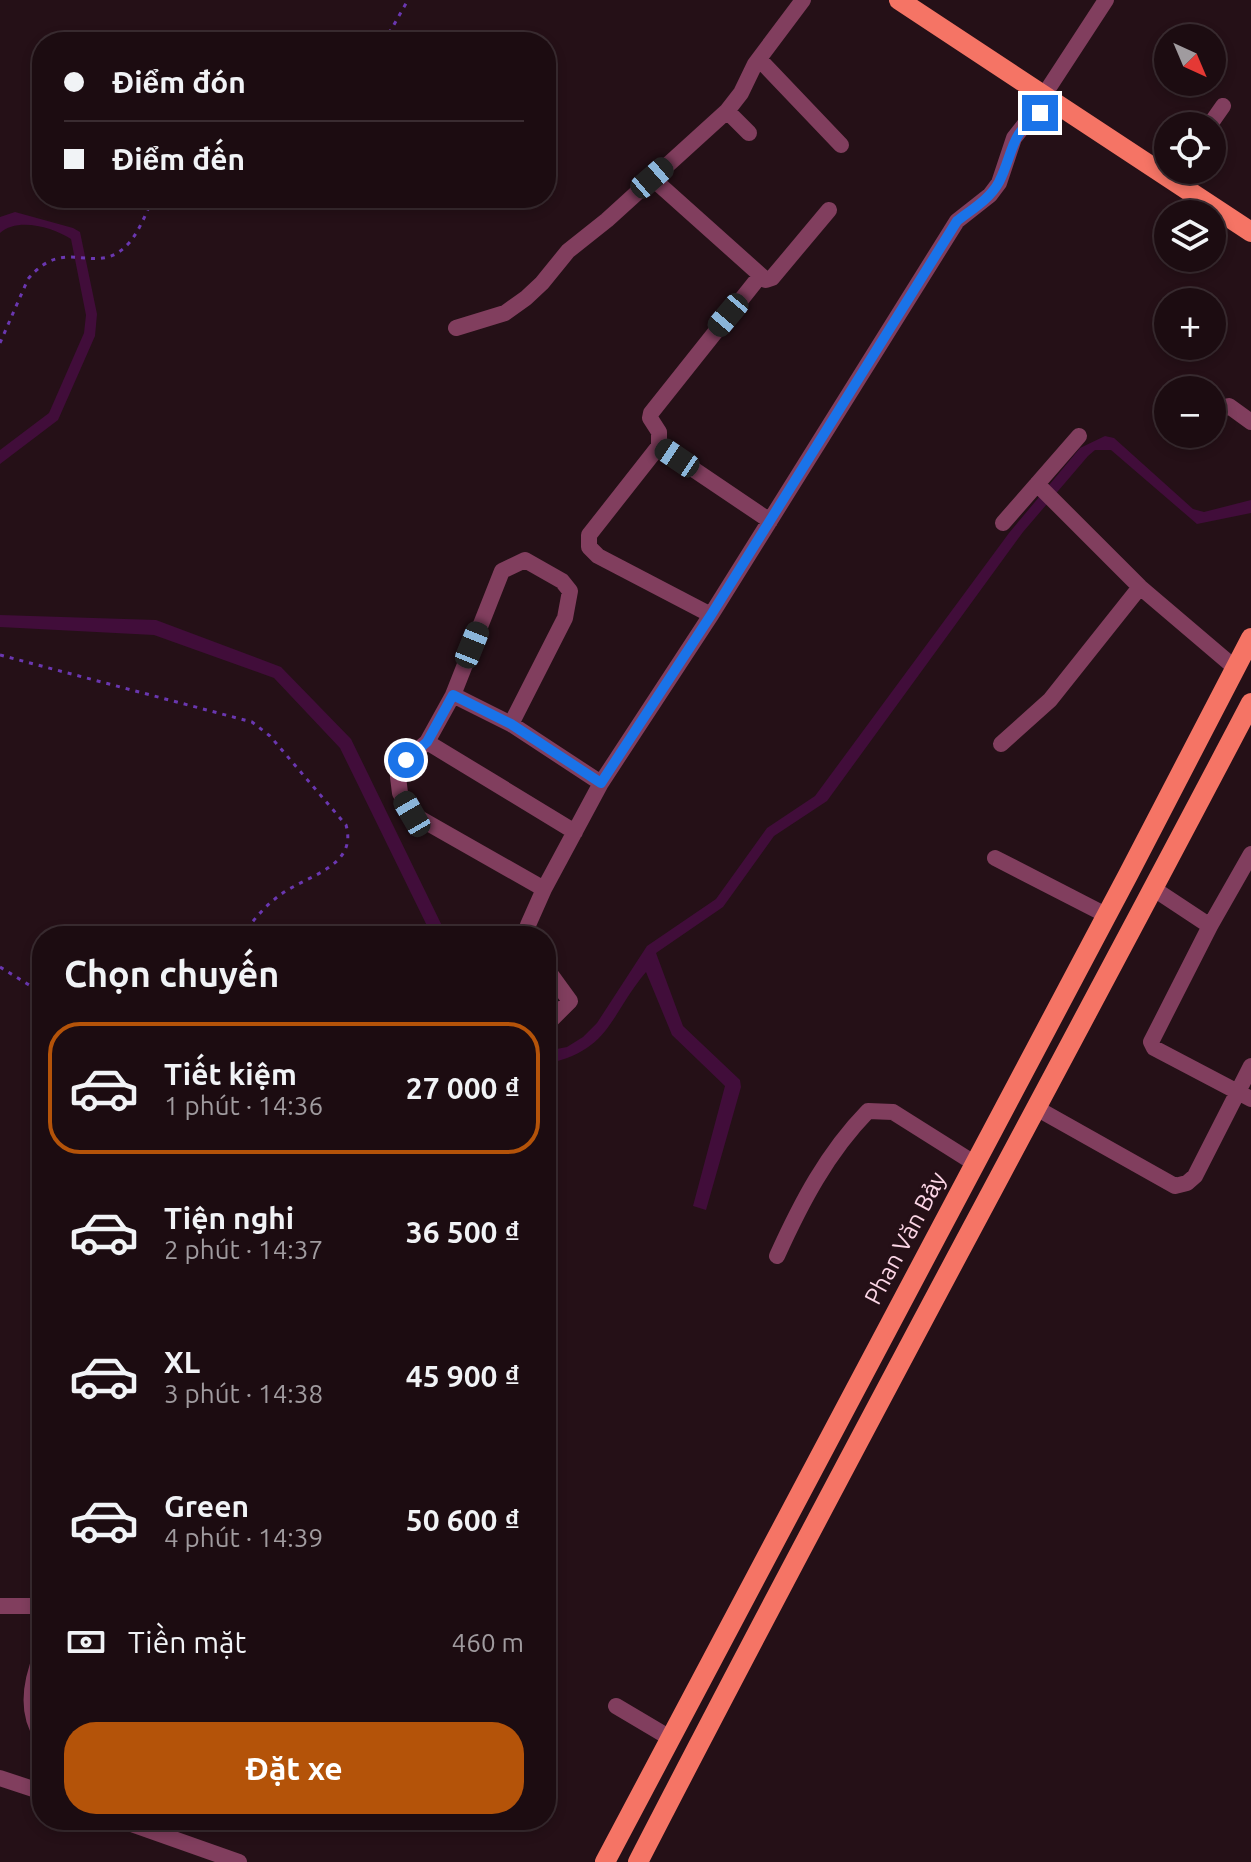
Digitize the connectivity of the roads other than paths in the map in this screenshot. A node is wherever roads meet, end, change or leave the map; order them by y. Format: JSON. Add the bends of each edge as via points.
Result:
{"nodes":[{"id":1,"x":803,"y":0,"type":"edge"},
{"id":2,"x":899,"y":0,"type":"edge"},
{"id":3,"x":1106,"y":0,"type":"edge"},
{"id":4,"x":759,"y":59,"type":"junction"},
{"id":5,"x":1050,"y":99,"type":"junction"},
{"id":6,"x":1223,"y":106,"type":"dead end"},
{"id":7,"x":727,"y":111,"type":"junction"},
{"id":8,"x":1219,"y":112,"type":"edge"},
{"id":9,"x":749,"y":133,"type":"dead end"},
{"id":10,"x":841,"y":145,"type":"dead end"},
{"id":11,"x":1154,"y":162,"type":"edge"},
{"id":12,"x":652,"y":178,"type":"junction"},
{"id":13,"x":1186,"y":184,"type":"edge"},
{"id":14,"x":829,"y":210,"type":"dead end"},
{"id":15,"x":1251,"y":232,"type":"edge"},
{"id":16,"x":760,"y":276,"type":"junction"},
{"id":17,"x":456,"y":328,"type":"dead end"},
{"id":18,"x":1226,"y":407,"type":"edge"},
{"id":19,"x":1251,"y":422,"type":"edge"},
{"id":20,"x":1079,"y":436,"type":"dead end"},
{"id":21,"x":659,"y":446,"type":"junction"},
{"id":22,"x":1044,"y":491,"type":"junction"},
{"id":23,"x":770,"y":521,"type":"junction"},
{"id":24,"x":1003,"y":523,"type":"dead end"},
{"id":25,"x":1140,"y":587,"type":"junction"},
{"id":26,"x":711,"y":615,"type":"junction"},
{"id":27,"x":1251,"y":638,"type":"edge"},
{"id":28,"x":1234,"y":667,"type":"junction"},
{"id":29,"x":453,"y":695,"type":"junction"},
{"id":30,"x":1251,"y":703,"type":"edge"},
{"id":31,"x":511,"y":724,"type":"junction"},
{"id":32,"x":427,"y":742,"type":"junction"},
{"id":33,"x":1001,"y":744,"type":"dead end"},
{"id":34,"x":601,"y":783,"type":"junction"},
{"id":35,"x":575,"y":832,"type":"junction"},
{"id":36,"x":1251,"y":854,"type":"edge"},
{"id":37,"x":995,"y":858,"type":"dead end"},
{"id":38,"x":1128,"y":875,"type":"junction"},
{"id":39,"x":544,"y":889,"type":"junction"},
{"id":40,"x":1154,"y":889,"type":"junction"},
{"id":41,"x":1106,"y":915,"type":"junction"},
{"id":42,"x":528,"y":926,"type":"edge"},
{"id":43,"x":1210,"y":926,"type":"junction"},
{"id":44,"x":556,"y":982,"type":"edge"},
{"id":45,"x":556,"y":1015,"type":"edge"},
{"id":46,"x":1251,"y":1066,"type":"edge"},
{"id":47,"x":1245,"y":1095,"type":"edge"},
{"id":48,"x":1038,"y":1109,"type":"junction"},
{"id":49,"x":974,"y":1163,"type":"junction"},
{"id":50,"x":777,"y":1256,"type":"dead end"},
{"id":51,"x":0,"y":1606,"type":"edge"},
{"id":52,"x":32,"y":1606,"type":"edge"},
{"id":53,"x":32,"y":1690,"type":"edge"},
{"id":54,"x":616,"y":1706,"type":"dead end"},
{"id":55,"x":32,"y":1715,"type":"edge"},
{"id":56,"x":670,"y":1738,"type":"junction"},
{"id":57,"x":0,"y":1778,"type":"edge"},
{"id":58,"x":32,"y":1789,"type":"edge"},
{"id":59,"x":148,"y":1830,"type":"edge"},
{"id":60,"x":239,"y":1862,"type":"edge"},
{"id":61,"x":605,"y":1862,"type":"edge"},
{"id":62,"x":638,"y":1862,"type":"edge"}],
"edges":[{"from":1,"to":4,"type":"street"},
{"from":2,"to":5,"type":"main road"},
{"from":3,"to":5,"type":"street"},
{"from":4,"to":7,"type":"street"},
{"from":4,"to":10,"type":"street"},
{"from":5,"to":11,"type":"main road"},
{"from":5,"to":23,"type":"street","via":[[1014,138],[990,195],[957,221]]},
{"from":6,"to":8,"type":"street"},
{"from":7,"to":9,"type":"street"},
{"from":7,"to":12,"type":"street"},
{"from":12,"to":16,"type":"street"},
{"from":12,"to":17,"type":"street","via":[[568,251],[526,298],[505,313]]},
{"from":13,"to":15,"type":"main road"},
{"from":14,"to":16,"type":"street","via":[[772,278]]},
{"from":16,"to":21,"type":"street","via":[[651,413]]},
{"from":18,"to":19,"type":"street"},
{"from":20,"to":22,"type":"street"},
{"from":21,"to":23,"type":"street"},
{"from":21,"to":26,"type":"street","via":[[589,535],[589,547]]},
{"from":22,"to":24,"type":"street"},
{"from":22,"to":25,"type":"street"},
{"from":23,"to":26,"type":"street"},
{"from":25,"to":28,"type":"street"},
{"from":25,"to":33,"type":"street","via":[[1050,700]]},
{"from":26,"to":34,"type":"street"},
{"from":27,"to":28,"type":"main road","name":"Phan Văn Bảy"},
{"from":28,"to":38,"type":"main road","name":"Phan Văn Bảy"},
{"from":29,"to":31,"type":"street"},
{"from":29,"to":31,"type":"street","via":[[502,571],[525,560],[570,591],[565,618]]},
{"from":29,"to":32,"type":"street"},
{"from":30,"to":40,"type":"main road"},
{"from":31,"to":34,"type":"street"},
{"from":32,"to":35,"type":"street"},
{"from":32,"to":39,"type":"street","via":[[406,760],[398,777],[412,814]]},
{"from":34,"to":35,"type":"street"},
{"from":35,"to":39,"type":"street"},
{"from":36,"to":43,"type":"street"},
{"from":37,"to":41,"type":"street"},
{"from":38,"to":40,"type":"main road"},
{"from":38,"to":41,"type":"main road","name":"Phan Văn Bảy"},
{"from":39,"to":42,"type":"street"},
{"from":40,"to":43,"type":"street"},
{"from":40,"to":48,"type":"main road"},
{"from":41,"to":49,"type":"main road","name":"Phan Văn Bảy"},
{"from":43,"to":47,"type":"street","via":[[1151,1042]]},
{"from":44,"to":45,"type":"street","via":[[570,1001]]},
{"from":46,"to":47,"type":"street"},
{"from":47,"to":48,"type":"street","via":[[1195,1176],[1175,1186]]},
{"from":48,"to":62,"type":"main road","via":[[921,1320]]},
{"from":49,"to":50,"type":"street","via":[[893,1112],[868,1111],[842,1137],[799,1207]]},
{"from":49,"to":56,"type":"main road","name":"Phan Văn Bảy"},
{"from":51,"to":52,"type":"street"},
{"from":53,"to":55,"type":"street"},
{"from":54,"to":56,"type":"street"},
{"from":56,"to":61,"type":"main road","name":"Phan Văn Bảy"},
{"from":57,"to":58,"type":"street"},
{"from":59,"to":60,"type":"street"}]}
